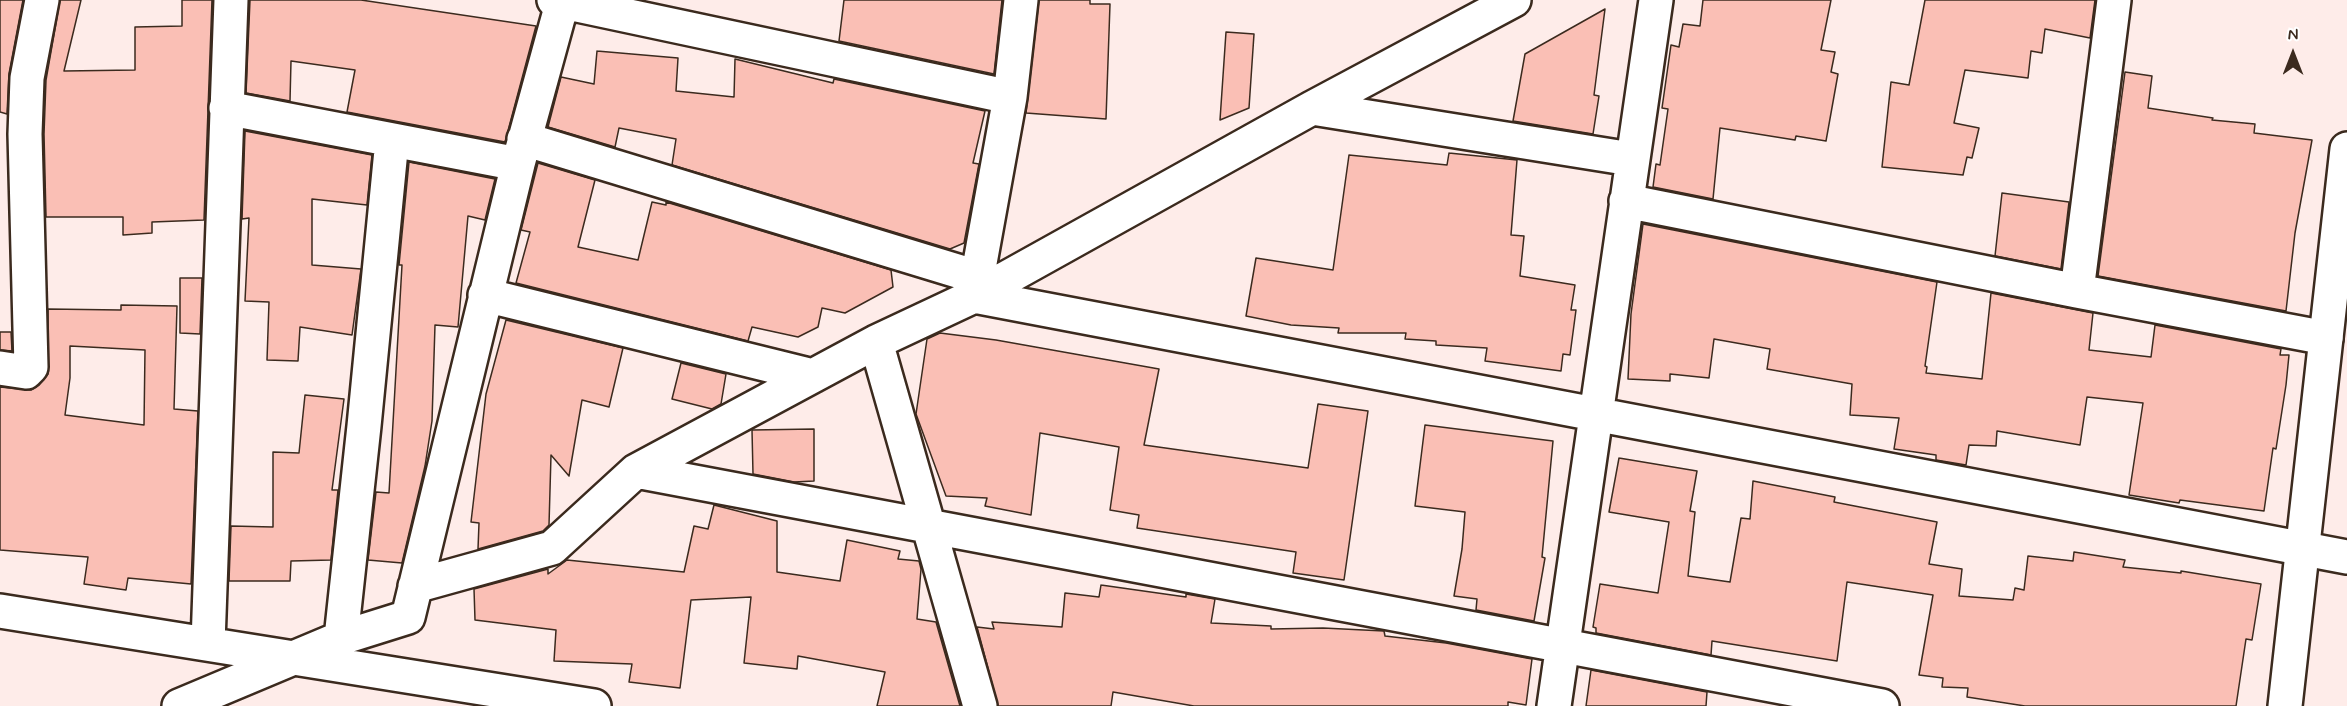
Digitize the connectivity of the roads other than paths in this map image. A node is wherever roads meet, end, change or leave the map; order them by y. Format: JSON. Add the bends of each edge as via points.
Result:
{"nodes":[{"id":1,"x":42,"y":0,"type":"edge"},
{"id":2,"x":231,"y":0,"type":"edge"},
{"id":3,"x":560,"y":0,"type":"edge"},
{"id":4,"x":1021,"y":0,"type":"edge"},
{"id":5,"x":1514,"y":0,"type":"edge"},
{"id":6,"x":1656,"y":0,"type":"edge"},
{"id":7,"x":2114,"y":0,"type":"edge"},
{"id":8,"x":1010,"y":97,"type":"junction"},
{"id":9,"x":226,"y":108,"type":"junction"},
{"id":10,"x":1312,"y":108,"type":"junction"},
{"id":11,"x":13,"y":132,"type":"edge"},
{"id":12,"x":392,"y":140,"type":"junction"},
{"id":13,"x":2347,"y":149,"type":"edge"},
{"id":14,"x":521,"y":151,"type":"junction"},
{"id":15,"x":1631,"y":159,"type":"junction"},
{"id":16,"x":1626,"y":201,"type":"junction"},
{"id":17,"x":975,"y":286,"type":"junction"},
{"id":18,"x":2077,"y":291,"type":"junction"},
{"id":19,"x":486,"y":295,"type":"junction"},
{"id":20,"x":2326,"y":338,"type":"junction"},
{"id":21,"x":876,"y":342,"type":"junction"},
{"id":22,"x":0,"y":368,"type":"edge"},
{"id":23,"x":813,"y":376,"type":"junction"},
{"id":24,"x":1595,"y":414,"type":"junction"},
{"id":25,"x":636,"y":471,"type":"junction"},
{"id":26,"x":929,"y":526,"type":"junction"},
{"id":27,"x":2303,"y":549,"type":"junction"},
{"id":28,"x":2347,"y":557,"type":"edge"},
{"id":29,"x":415,"y":586,"type":"junction"},
{"id":30,"x":0,"y":611,"type":"edge"},
{"id":31,"x":341,"y":638,"type":"junction"},
{"id":32,"x":208,"y":643,"type":"junction"},
{"id":33,"x":1562,"y":646,"type":"junction"},
{"id":34,"x":294,"y":657,"type":"junction"},
{"id":35,"x":521,"y":700,"type":"edge"},
{"id":36,"x":179,"y":706,"type":"edge"},
{"id":37,"x":594,"y":706,"type":"edge"},
{"id":38,"x":980,"y":706,"type":"edge"},
{"id":39,"x":1554,"y":706,"type":"edge"},
{"id":40,"x":1882,"y":706,"type":"edge"},
{"id":41,"x":2285,"y":706,"type":"edge"}],
"edges":[{"from":1,"to":11,"type":"street"},
{"from":2,"to":9,"type":"street"},
{"from":3,"to":8,"type":"street"},
{"from":3,"to":14,"type":"street"},
{"from":4,"to":8,"type":"street"},
{"from":5,"to":10,"type":"street"},
{"from":6,"to":15,"type":"street"},
{"from":7,"to":18,"type":"street"},
{"from":8,"to":17,"type":"street"},
{"from":9,"to":12,"type":"street"},
{"from":9,"to":32,"type":"street"},
{"from":10,"to":15,"type":"street"},
{"from":10,"to":17,"type":"street"},
{"from":11,"to":22,"type":"street","via":[[31,367],[26,372]]},
{"from":12,"to":14,"type":"street"},
{"from":12,"to":31,"type":"street"},
{"from":13,"to":20,"type":"street"},
{"from":14,"to":17,"type":"street"},
{"from":14,"to":19,"type":"street"},
{"from":15,"to":16,"type":"street"},
{"from":16,"to":18,"type":"street"},
{"from":16,"to":24,"type":"street"},
{"from":17,"to":21,"type":"street"},
{"from":17,"to":24,"type":"street"},
{"from":18,"to":20,"type":"street"},
{"from":19,"to":23,"type":"street"},
{"from":19,"to":29,"type":"street"},
{"from":20,"to":27,"type":"street"},
{"from":21,"to":23,"type":"street"},
{"from":21,"to":26,"type":"street"},
{"from":23,"to":25,"type":"street"},
{"from":24,"to":27,"type":"street"},
{"from":24,"to":33,"type":"street"},
{"from":25,"to":26,"type":"street"},
{"from":25,"to":29,"type":"street","via":[[552,548]]},
{"from":26,"to":33,"type":"street"},
{"from":26,"to":38,"type":"street"},
{"from":27,"to":28,"type":"street"},
{"from":27,"to":41,"type":"street"},
{"from":29,"to":31,"type":"street","via":[[408,617]]},
{"from":30,"to":32,"type":"street"},
{"from":31,"to":34,"type":"street"},
{"from":32,"to":34,"type":"street"},
{"from":33,"to":39,"type":"street"},
{"from":33,"to":40,"type":"street"},
{"from":34,"to":35,"type":"street"},
{"from":34,"to":36,"type":"street"},
{"from":35,"to":37,"type":"street"}]}
